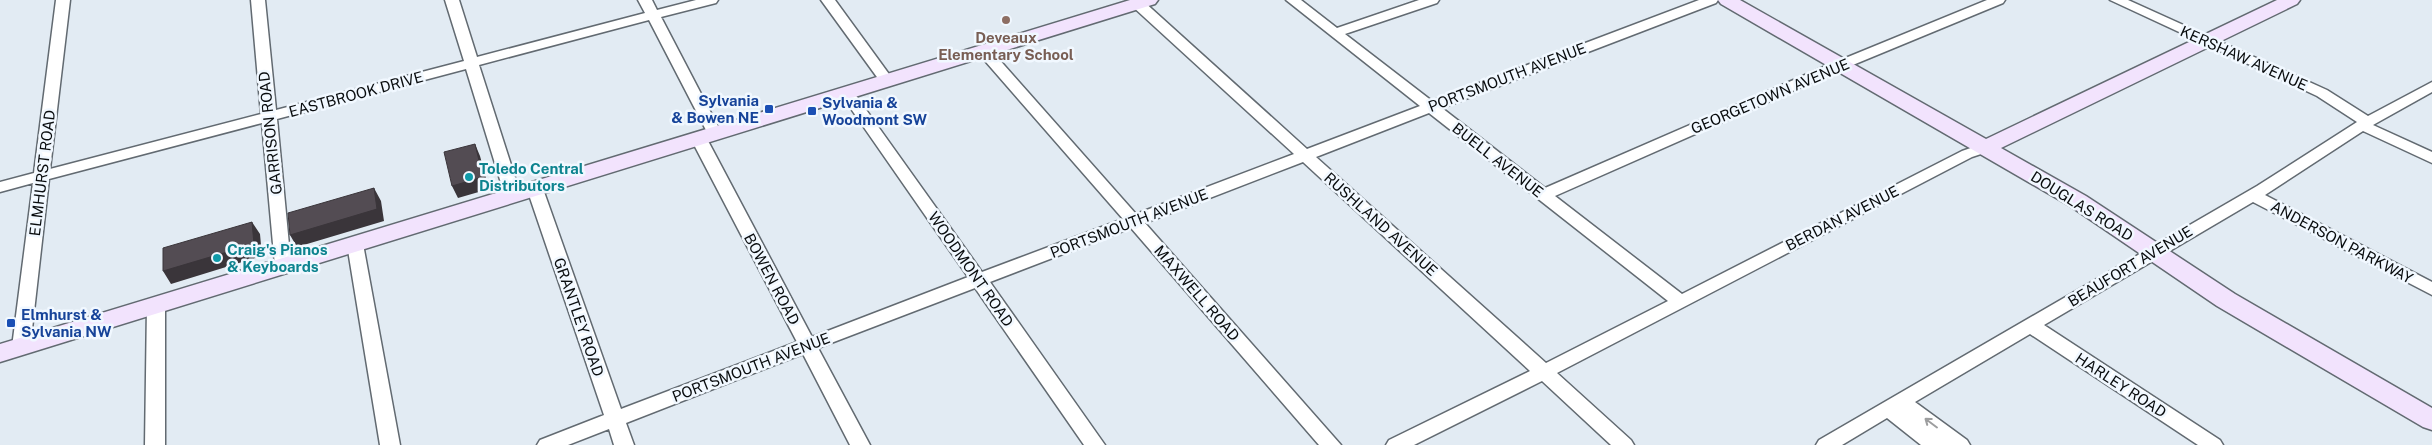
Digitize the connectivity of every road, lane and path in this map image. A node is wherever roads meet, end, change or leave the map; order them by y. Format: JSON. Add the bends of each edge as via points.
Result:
{"nodes":[{"id":1,"x":63,"y":0,"type":"edge"},
{"id":2,"x":258,"y":0,"type":"edge"},
{"id":3,"x":452,"y":0,"type":"edge"},
{"id":4,"x":645,"y":0,"type":"edge"},
{"id":5,"x":711,"y":0,"type":"edge"},
{"id":6,"x":828,"y":0,"type":"edge"},
{"id":7,"x":1293,"y":0,"type":"edge"},
{"id":8,"x":1432,"y":0,"type":"edge"},
{"id":9,"x":1711,"y":0,"type":"edge"},
{"id":10,"x":1727,"y":0,"type":"edge"},
{"id":11,"x":1998,"y":0,"type":"edge"},
{"id":12,"x":2117,"y":0,"type":"edge"},
{"id":13,"x":2291,"y":0,"type":"edge"},
{"id":14,"x":1143,"y":2,"type":"edge"},
{"id":15,"x":653,"y":15,"type":"junction"},
{"id":16,"x":1335,"y":33,"type":"junction"},
{"id":17,"x":2206,"y":40,"type":"junction"},
{"id":18,"x":984,"y":51,"type":"junction"},
{"id":19,"x":471,"y":63,"type":"junction"},
{"id":20,"x":1840,"y":66,"type":"junction"},
{"id":21,"x":887,"y":80,"type":"junction"},
{"id":22,"x":2432,"y":86,"type":"edge"},
{"id":23,"x":847,"y":93,"type":"junction"},
{"id":24,"x":1430,"y":107,"type":"junction"},
{"id":25,"x":269,"y":117,"type":"junction"},
{"id":26,"x":2368,"y":123,"type":"junction"},
{"id":27,"x":707,"y":136,"type":"junction"},
{"id":28,"x":1985,"y":148,"type":"junction"},
{"id":29,"x":2432,"y":148,"type":"edge"},
{"id":30,"x":1304,"y":155,"type":"junction"},
{"id":31,"x":2432,"y":158,"type":"edge"},
{"id":32,"x":41,"y":176,"type":"junction"},
{"id":33,"x":0,"y":187,"type":"edge"},
{"id":34,"x":535,"y":189,"type":"junction"},
{"id":35,"x":2258,"y":192,"type":"junction"},
{"id":36,"x":1542,"y":194,"type":"junction"},
{"id":37,"x":513,"y":196,"type":"junction"},
{"id":38,"x":1134,"y":221,"type":"junction"},
{"id":39,"x":354,"y":244,"type":"junction"},
{"id":40,"x":2154,"y":252,"type":"junction"},
{"id":41,"x":283,"y":266,"type":"junction"},
{"id":42,"x":2432,"y":276,"type":"edge"},
{"id":43,"x":979,"y":280,"type":"junction"},
{"id":44,"x":2432,"y":289,"type":"edge"},
{"id":45,"x":1680,"y":301,"type":"junction"},
{"id":46,"x":156,"y":305,"type":"junction"},
{"id":47,"x":2030,"y":326,"type":"junction"},
{"id":48,"x":807,"y":345,"type":"junction"},
{"id":49,"x":11,"y":350,"type":"edge"},
{"id":50,"x":1544,"y":372,"type":"junction"},
{"id":51,"x":1895,"y":405,"type":"junction"},
{"id":52,"x":615,"y":419,"type":"junction"},
{"id":53,"x":2432,"y":420,"type":"edge"},
{"id":54,"x":155,"y":445,"type":"edge"},
{"id":55,"x":390,"y":445,"type":"edge"},
{"id":56,"x":547,"y":445,"type":"edge"},
{"id":57,"x":624,"y":445,"type":"edge"},
{"id":58,"x":860,"y":445,"type":"edge"},
{"id":59,"x":1095,"y":445,"type":"edge"},
{"id":60,"x":1331,"y":445,"type":"edge"},
{"id":61,"x":1396,"y":445,"type":"edge"},
{"id":62,"x":1624,"y":445,"type":"edge"},
{"id":63,"x":1826,"y":445,"type":"edge"},
{"id":64,"x":1935,"y":445,"type":"edge"},
{"id":65,"x":1960,"y":445,"type":"edge"},
{"id":66,"x":2213,"y":445,"type":"edge"}],
"edges":[{"from":1,"to":32,"type":"street","name":"ELMHURST ROAD"},
{"from":2,"to":25,"type":"street","name":"GARRISON ROAD"},
{"from":3,"to":19,"type":"street"},
{"from":4,"to":15,"type":"street","name":"BOWEN ROAD"},
{"from":5,"to":15,"type":"street","name":"EASTBROOK DRIVE"},
{"from":6,"to":21,"type":"street"},
{"from":7,"to":16,"type":"street","name":"BUELL AVENUE"},
{"from":8,"to":16,"type":"street"},
{"from":9,"to":24,"type":"street","name":"PORTSMOUTH AVENUE"},
{"from":10,"to":20,"type":"street","name":"DOUGLAS ROAD"},
{"from":11,"to":20,"type":"street","name":"GEORGETOWN AVENUE"},
{"from":12,"to":17,"type":"street","name":"KERSHAW AVENUE"},
{"from":13,"to":17,"type":"street","name":"BERDAN AVENUE"},
{"from":14,"to":18,"type":"street"},
{"from":14,"to":30,"type":"street","name":"RUSHLAND AVENUE"},
{"from":15,"to":19,"type":"street","name":"EASTBROOK DRIVE"},
{"from":15,"to":27,"type":"street","name":"BOWEN ROAD"},
{"from":16,"to":24,"type":"street","name":"BUELL AVENUE"},
{"from":17,"to":26,"type":"street","name":"KERSHAW AVENUE","via":[[2322,93]]},
{"from":17,"to":28,"type":"street","name":"BERDAN AVENUE"},
{"from":18,"to":21,"type":"street"},
{"from":18,"to":38,"type":"street","name":"MAXWELL ROAD"},
{"from":19,"to":25,"type":"street","name":"EASTBROOK DRIVE"},
{"from":19,"to":37,"type":"street"},
{"from":20,"to":28,"type":"street","name":"DOUGLAS ROAD"},
{"from":20,"to":36,"type":"street","name":"GEORGETOWN AVENUE"},
{"from":21,"to":23,"type":"street"},
{"from":22,"to":26,"type":"street","name":"BEAUFORT AVENUE"},
{"from":23,"to":27,"type":"street"},
{"from":23,"to":43,"type":"street","name":"WOODMONT ROAD"},
{"from":24,"to":30,"type":"street","name":"PORTSMOUTH AVENUE"},
{"from":24,"to":36,"type":"street","name":"BUELL AVENUE"},
{"from":25,"to":32,"type":"street","name":"EASTBROOK DRIVE"},
{"from":25,"to":41,"type":"street","name":"GARRISON ROAD"},
{"from":26,"to":29,"type":"street","name":"KERSHAW AVENUE"},
{"from":26,"to":31,"type":"street","name":"KERSHAW AVENUE"},
{"from":26,"to":35,"type":"street","name":"BEAUFORT AVENUE"},
{"from":27,"to":34,"type":"street"},
{"from":27,"to":48,"type":"street","name":"BOWEN ROAD"},
{"from":28,"to":40,"type":"street","name":"DOUGLAS ROAD","via":[[2078,201]]},
{"from":28,"to":45,"type":"street","name":"BERDAN AVENUE","via":[[1967,154]]},
{"from":30,"to":38,"type":"street","name":"PORTSMOUTH AVENUE"},
{"from":30,"to":50,"type":"street","name":"RUSHLAND AVENUE"},
{"from":32,"to":33,"type":"street","name":"EASTBROOK DRIVE"},
{"from":32,"to":49,"type":"street","name":"ELMHURST ROAD"},
{"from":34,"to":37,"type":"street"},
{"from":34,"to":52,"type":"street","name":"GRANTLEY ROAD"},
{"from":35,"to":40,"type":"street","name":"BEAUFORT AVENUE"},
{"from":35,"to":42,"type":"street","name":"ANDERSON PARKWAY"},
{"from":35,"to":44,"type":"street","name":"ANDERSON PARKWAY"},
{"from":36,"to":45,"type":"street","name":"BUELL AVENUE"},
{"from":37,"to":39,"type":"street"},
{"from":38,"to":43,"type":"street","name":"PORTSMOUTH AVENUE"},
{"from":38,"to":60,"type":"street","name":"MAXWELL ROAD"},
{"from":39,"to":41,"type":"street"},
{"from":39,"to":55,"type":"street"},
{"from":40,"to":47,"type":"street","name":"BEAUFORT AVENUE"},
{"from":40,"to":53,"type":"street","name":"DOUGLAS ROAD","via":[[2234,305]]},
{"from":41,"to":46,"type":"street"},
{"from":43,"to":48,"type":"street","name":"PORTSMOUTH AVENUE"},
{"from":43,"to":59,"type":"street","name":"WOODMONT ROAD"},
{"from":45,"to":50,"type":"street","name":"BERDAN AVENUE"},
{"from":46,"to":49,"type":"street"},
{"from":46,"to":54,"type":"street"},
{"from":47,"to":51,"type":"street","name":"BEAUFORT AVENUE"},
{"from":47,"to":66,"type":"street","name":"HARLEY ROAD"},
{"from":48,"to":52,"type":"street","name":"PORTSMOUTH AVENUE"},
{"from":48,"to":58,"type":"street","name":"BOWEN ROAD"},
{"from":50,"to":61,"type":"street","name":"BERDAN AVENUE"},
{"from":50,"to":62,"type":"street","name":"RUSHLAND AVENUE"},
{"from":51,"to":63,"type":"street","name":"BEAUFORT AVENUE"},
{"from":51,"to":64,"type":"street"},
{"from":65,"to":51,"type":"street","one_way":true},
{"from":52,"to":56,"type":"street","name":"PORTSMOUTH AVENUE"},
{"from":52,"to":57,"type":"street","name":"GRANTLEY ROAD"}]}
